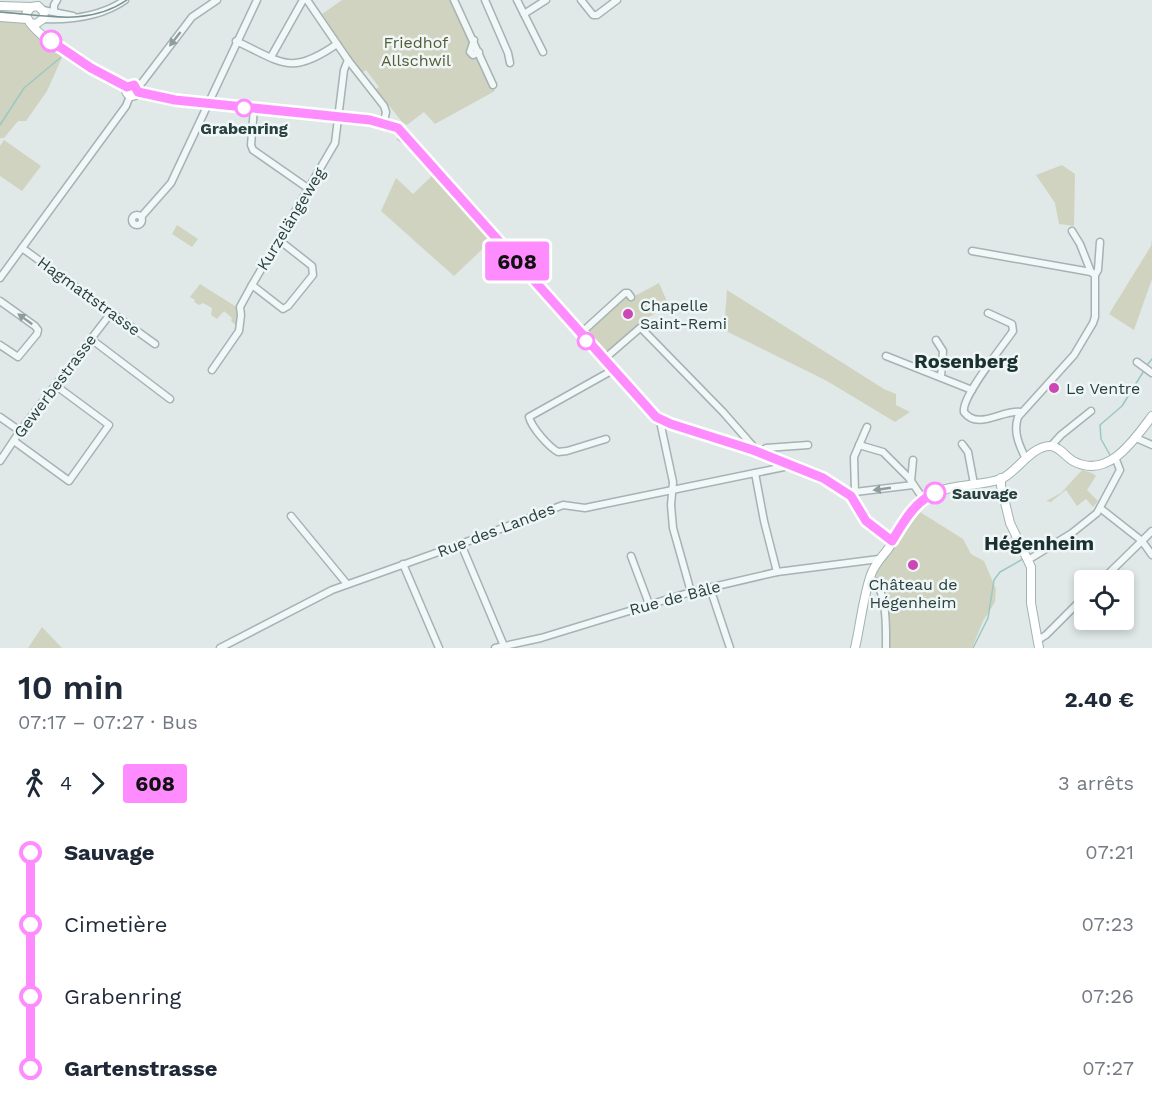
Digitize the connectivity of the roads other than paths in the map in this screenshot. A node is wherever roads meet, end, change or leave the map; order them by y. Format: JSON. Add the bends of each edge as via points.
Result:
{"nodes":[{"id":1,"x":57,"y":0,"type":"edge"},
{"id":2,"x":125,"y":0,"type":"edge"},
{"id":3,"x":217,"y":0,"type":"edge"},
{"id":4,"x":257,"y":0,"type":"edge"},
{"id":5,"x":305,"y":0,"type":"edge"},
{"id":6,"x":454,"y":0,"type":"edge"},
{"id":7,"x":485,"y":0,"type":"edge"},
{"id":8,"x":517,"y":0,"type":"edge"},
{"id":9,"x":546,"y":0,"type":"edge"},
{"id":10,"x":581,"y":0,"type":"edge"},
{"id":11,"x":617,"y":0,"type":"edge"},
{"id":12,"x":31,"y":4,"type":"edge"},
{"id":13,"x":0,"y":6,"type":"edge"},
{"id":14,"x":43,"y":10,"type":"junction"},
{"id":15,"x":54,"y":11,"type":"junction"},
{"id":16,"x":524,"y":14,"type":"junction"},
{"id":17,"x":0,"y":17,"type":"edge"},
{"id":18,"x":74,"y":17,"type":"junction"},
{"id":19,"x":42,"y":20,"type":"junction"},
{"id":20,"x":29,"y":21,"type":"junction"},
{"id":21,"x":45,"y":37,"type":"junction"},
{"id":22,"x":236,"y":41,"type":"junction"},
{"id":23,"x":337,"y":44,"type":"junction"},
{"id":24,"x":543,"y":52,"type":"dead end"},
{"id":25,"x":271,"y":57,"type":"junction"},
{"id":26,"x":348,"y":60,"type":"junction"},
{"id":27,"x":510,"y":63,"type":"dead end"},
{"id":28,"x":493,"y":85,"type":"dead end"},
{"id":29,"x":135,"y":92,"type":"junction"},
{"id":30,"x":209,"y":104,"type":"junction"},
{"id":31,"x":254,"y":108,"type":"junction"},
{"id":32,"x":339,"y":117,"type":"junction"},
{"id":33,"x":384,"y":122,"type":"junction"},
{"id":34,"x":401,"y":133,"type":"tunnel mouth"},
{"id":35,"x":410,"y":141,"type":"tunnel mouth"},
{"id":36,"x":309,"y":189,"type":"junction"},
{"id":37,"x":141,"y":217,"type":"dead end"},
{"id":38,"x":1072,"y":231,"type":"dead end"},
{"id":39,"x":279,"y":240,"type":"junction"},
{"id":40,"x":1100,"y":242,"type":"dead end"},
{"id":41,"x":22,"y":248,"type":"junction"},
{"id":42,"x":972,"y":251,"type":"dead end"},
{"id":43,"x":1093,"y":274,"type":"junction"},
{"id":44,"x":0,"y":278,"type":"edge"},
{"id":45,"x":252,"y":285,"type":"junction"},
{"id":46,"x":631,"y":297,"type":"dead end"},
{"id":47,"x":0,"y":301,"type":"edge"},
{"id":48,"x":111,"y":313,"type":"junction"},
{"id":49,"x":988,"y":313,"type":"dead end"},
{"id":50,"x":580,"y":334,"type":"junction"},
{"id":51,"x":91,"y":339,"type":"junction"},
{"id":52,"x":936,"y":340,"type":"dead end"},
{"id":53,"x":155,"y":344,"type":"dead end"},
{"id":54,"x":0,"y":345,"type":"edge"},
{"id":55,"x":886,"y":356,"type":"dead end"},
{"id":56,"x":603,"y":360,"type":"junction"},
{"id":57,"x":1137,"y":362,"type":"dead end"},
{"id":58,"x":212,"y":370,"type":"dead end"},
{"id":59,"x":613,"y":370,"type":"junction"},
{"id":60,"x":1147,"y":370,"type":"edge"},
{"id":61,"x":942,"y":377,"type":"junction"},
{"id":62,"x":55,"y":385,"type":"junction"},
{"id":63,"x":972,"y":390,"type":"junction"},
{"id":64,"x":170,"y":399,"type":"dead end"},
{"id":65,"x":1091,"y":411,"type":"dead end"},
{"id":66,"x":1021,"y":412,"type":"junction"},
{"id":67,"x":1152,"y":416,"type":"edge"},
{"id":68,"x":0,"y":417,"type":"edge"},
{"id":69,"x":662,"y":421,"type":"junction"},
{"id":70,"x":867,"y":427,"type":"dead end"},
{"id":71,"x":20,"y":431,"type":"junction"},
{"id":72,"x":1136,"y":438,"type":"junction"},
{"id":73,"x":606,"y":439,"type":"dead end"},
{"id":74,"x":14,"y":441,"type":"junction"},
{"id":75,"x":962,"y":444,"type":"dead end"},
{"id":76,"x":859,"y":445,"type":"junction"},
{"id":77,"x":1152,"y":445,"type":"edge"},
{"id":78,"x":808,"y":446,"type":"dead end"},
{"id":79,"x":1051,"y":446,"type":"junction"},
{"id":80,"x":757,"y":451,"type":"junction"},
{"id":81,"x":1115,"y":457,"type":"junction"},
{"id":82,"x":1026,"y":459,"type":"junction"},
{"id":83,"x":913,"y":460,"type":"dead end"},
{"id":84,"x":0,"y":461,"type":"edge"},
{"id":85,"x":788,"y":464,"type":"junction"},
{"id":86,"x":755,"y":473,"type":"junction"},
{"id":87,"x":1001,"y":478,"type":"junction"},
{"id":88,"x":912,"y":483,"type":"junction"},
{"id":89,"x":974,"y":484,"type":"junction"},
{"id":90,"x":673,"y":489,"type":"junction"},
{"id":91,"x":853,"y":494,"type":"junction"},
{"id":92,"x":924,"y":500,"type":"junction"},
{"id":93,"x":1100,"y":508,"type":"junction"},
{"id":94,"x":291,"y":516,"type":"dead end"},
{"id":95,"x":1152,"y":531,"type":"edge"},
{"id":96,"x":892,"y":541,"type":"junction"},
{"id":97,"x":1142,"y":541,"type":"junction"},
{"id":98,"x":461,"y":544,"type":"junction"},
{"id":99,"x":1152,"y":555,"type":"edge"},
{"id":100,"x":631,"y":556,"type":"dead end"},
{"id":101,"x":879,"y":559,"type":"junction"},
{"id":102,"x":1028,"y":560,"type":"junction"},
{"id":103,"x":858,"y":562,"type":"junction"},
{"id":104,"x":403,"y":564,"type":"junction"},
{"id":105,"x":1112,"y":570,"type":"edge"},
{"id":106,"x":777,"y":572,"type":"junction"},
{"id":107,"x":871,"y":575,"type":"junction"},
{"id":108,"x":348,"y":584,"type":"junction"},
{"id":109,"x":710,"y":588,"type":"junction"},
{"id":110,"x":691,"y":592,"type":"junction"},
{"id":111,"x":649,"y":603,"type":"junction"},
{"id":112,"x":1074,"y":607,"type":"edge"},
{"id":113,"x":1037,"y":645,"type":"edge"},
{"id":114,"x":504,"y":646,"type":"junction"},
{"id":115,"x":220,"y":648,"type":"edge"},
{"id":116,"x":439,"y":648,"type":"edge"},
{"id":117,"x":495,"y":648,"type":"edge"},
{"id":118,"x":730,"y":648,"type":"edge"},
{"id":119,"x":855,"y":648,"type":"edge"},
{"id":120,"x":886,"y":648,"type":"edge"}],
"edges":[{"from":1,"to":15,"type":"street"},
{"from":2,"to":18,"type":"street","via":[[104,11]]},
{"from":3,"to":29,"type":"street","one_way":true,"via":[[192,17]]},
{"from":4,"to":22,"type":"street"},
{"from":5,"to":23,"type":"street"},
{"from":5,"to":25,"type":"street"},
{"from":6,"to":28,"type":"street"},
{"from":7,"to":27,"type":"street"},
{"from":8,"to":16,"type":"street"},
{"from":9,"to":16,"type":"street"},
{"from":10,"to":11,"type":"street","via":[[593,15]]},
{"from":12,"to":13,"type":"main road"},
{"from":12,"to":14,"type":"main road"},
{"from":12,"to":20,"type":"main road","via":[[26,12]]},
{"from":14,"to":15,"type":"street"},
{"from":14,"to":19,"type":"main road"},
{"from":15,"to":18,"type":"street"},
{"from":16,"to":24,"type":"street"},
{"from":17,"to":20,"type":"main road"},
{"from":18,"to":19,"type":"street"},
{"from":19,"to":20,"type":"main road","via":[[36,24]]},
{"from":19,"to":21,"type":"main road"},
{"from":20,"to":21,"type":"main road"},
{"from":21,"to":29,"type":"main road","via":[[91,68],[127,87],[131,84]]},
{"from":22,"to":25,"type":"street"},
{"from":22,"to":30,"type":"street"},
{"from":23,"to":25,"type":"street","via":[[304,63]]},
{"from":23,"to":26,"type":"street"},
{"from":26,"to":32,"type":"street","name":"Kurzelängeweg"},
{"from":26,"to":33,"type":"street","via":[[386,109]]},
{"from":29,"to":30,"type":"main road"},
{"from":29,"to":41,"type":"street"},
{"from":30,"to":31,"type":"main road"},
{"from":30,"to":37,"type":"street","via":[[171,183]]},
{"from":31,"to":32,"type":"main road"},
{"from":31,"to":36,"type":"street","via":[[254,150]]},
{"from":32,"to":33,"type":"main road"},
{"from":32,"to":36,"type":"street","name":"Kurzelängeweg","via":[[335,143]]},
{"from":33,"to":34,"type":"main road"},
{"from":35,"to":50,"type":"main road"},
{"from":36,"to":39,"type":"street","name":"Kurzelängeweg"},
{"from":38,"to":43,"type":"street"},
{"from":39,"to":45,"type":"street","name":"Kurzelängeweg"},
{"from":39,"to":45,"type":"street","via":[[312,266],[313,275],[283,309]]},
{"from":40,"to":43,"type":"street","via":[[1098,270]]},
{"from":41,"to":44,"type":"street"},
{"from":41,"to":48,"type":"street","name":"Hagmattstrasse"},
{"from":42,"to":43,"type":"street"},
{"from":43,"to":66,"type":"street","via":[[1093,323],[1074,355]]},
{"from":45,"to":58,"type":"street","name":"Kurzelängeweg","via":[[240,307],[239,331]]},
{"from":46,"to":50,"type":"street","via":[[625,293]]},
{"from":54,"to":47,"type":"street","one_way":true,"via":[[18,357],[38,330]]},
{"from":48,"to":51,"type":"street","name":"Gewerbestrasse"},
{"from":48,"to":53,"type":"street","name":"Hagmattstrasse"},
{"from":49,"to":63,"type":"street","via":[[1012,324],[1013,331]]},
{"from":50,"to":56,"type":"main road"},
{"from":51,"to":62,"type":"street","name":"Gewerbestrasse"},
{"from":51,"to":64,"type":"street"},
{"from":52,"to":61,"type":"street","via":[[943,351]]},
{"from":55,"to":61,"type":"street"},
{"from":56,"to":59,"type":"main road"},
{"from":56,"to":80,"type":"street","via":[[642,329]]},
{"from":57,"to":60,"type":"street"},
{"from":59,"to":69,"type":"main road","via":[[648,411]]},
{"from":59,"to":73,"type":"street","via":[[529,419],[558,452]]},
{"from":61,"to":63,"type":"street"},
{"from":62,"to":71,"type":"street","name":"Gewerbestrasse"},
{"from":62,"to":74,"type":"street","via":[[109,424],[69,481]]},
{"from":63,"to":66,"type":"street","via":[[963,407],[969,418],[979,421]]},
{"from":65,"to":79,"type":"street"},
{"from":66,"to":82,"type":"street","via":[[1016,430]]},
{"from":67,"to":72,"type":"main road"},
{"from":68,"to":71,"type":"street"},
{"from":69,"to":80,"type":"main road"},
{"from":69,"to":90,"type":"street"},
{"from":70,"to":76,"type":"street"},
{"from":71,"to":74,"type":"street","name":"Gewerbestrasse"},
{"from":72,"to":77,"type":"street"},
{"from":72,"to":81,"type":"main road"},
{"from":74,"to":84,"type":"street","name":"Gewerbestrasse"},
{"from":75,"to":89,"type":"street","via":[[968,452]]},
{"from":76,"to":88,"type":"street","via":[[883,452]]},
{"from":76,"to":91,"type":"street","via":[[853,459]]},
{"from":78,"to":80,"type":"street"},
{"from":79,"to":81,"type":"main road","via":[[1085,465],[1100,465]]},
{"from":79,"to":82,"type":"main road"},
{"from":80,"to":85,"type":"main road"},
{"from":81,"to":93,"type":"street","via":[[1120,470]]},
{"from":82,"to":87,"type":"main road"},
{"from":83,"to":88,"type":"street"},
{"from":85,"to":86,"type":"street","name":"Rue des Landes"},
{"from":85,"to":91,"type":"main road"},
{"from":86,"to":90,"type":"street","name":"Rue des Landes"},
{"from":86,"to":106,"type":"street"},
{"from":87,"to":89,"type":"main road"},
{"from":87,"to":102,"type":"main road","via":[[1010,523]]},
{"from":88,"to":91,"type":"street","one_way":true},
{"from":88,"to":92,"type":"street"},
{"from":89,"to":92,"type":"main road","via":[[940,491]]},
{"from":90,"to":98,"type":"street","name":"Rue des Landes","via":[[585,508],[562,505]]},
{"from":90,"to":110,"type":"street","via":[[673,528]]},
{"from":91,"to":96,"type":"main road","via":[[866,521]]},
{"from":92,"to":96,"type":"main road"},
{"from":93,"to":97,"type":"street"},
{"from":93,"to":102,"type":"street","via":[[1072,534]]},
{"from":94,"to":108,"type":"street"},
{"from":95,"to":97,"type":"street"},
{"from":96,"to":101,"type":"main road"},
{"from":97,"to":99,"type":"street"},
{"from":97,"to":105,"type":"street"},
{"from":98,"to":104,"type":"street","name":"Rue des Landes"},
{"from":98,"to":114,"type":"street"},
{"from":100,"to":111,"type":"street"},
{"from":101,"to":103,"type":"street","name":"Rue de Bâle"},
{"from":101,"to":107,"type":"main road"},
{"from":102,"to":113,"type":"main road"},
{"from":103,"to":106,"type":"street","name":"Rue de Bâle"},
{"from":103,"to":107,"type":"street"},
{"from":104,"to":108,"type":"street","name":"Rue des Landes"},
{"from":104,"to":116,"type":"street"},
{"from":106,"to":109,"type":"street","name":"Rue de Bâle"},
{"from":107,"to":119,"type":"main road"},
{"from":107,"to":120,"type":"street","via":[[886,614]]},
{"from":108,"to":115,"type":"street","name":"Rue des Landes"},
{"from":109,"to":110,"type":"street","name":"Rue de Bâle"},
{"from":109,"to":118,"type":"street"},
{"from":110,"to":111,"type":"street","name":"Rue de Bâle"},
{"from":111,"to":114,"type":"street","name":"Rue de Bâle"},
{"from":112,"to":113,"type":"street"},
{"from":114,"to":117,"type":"street","name":"Rue de Bâle"}]}
